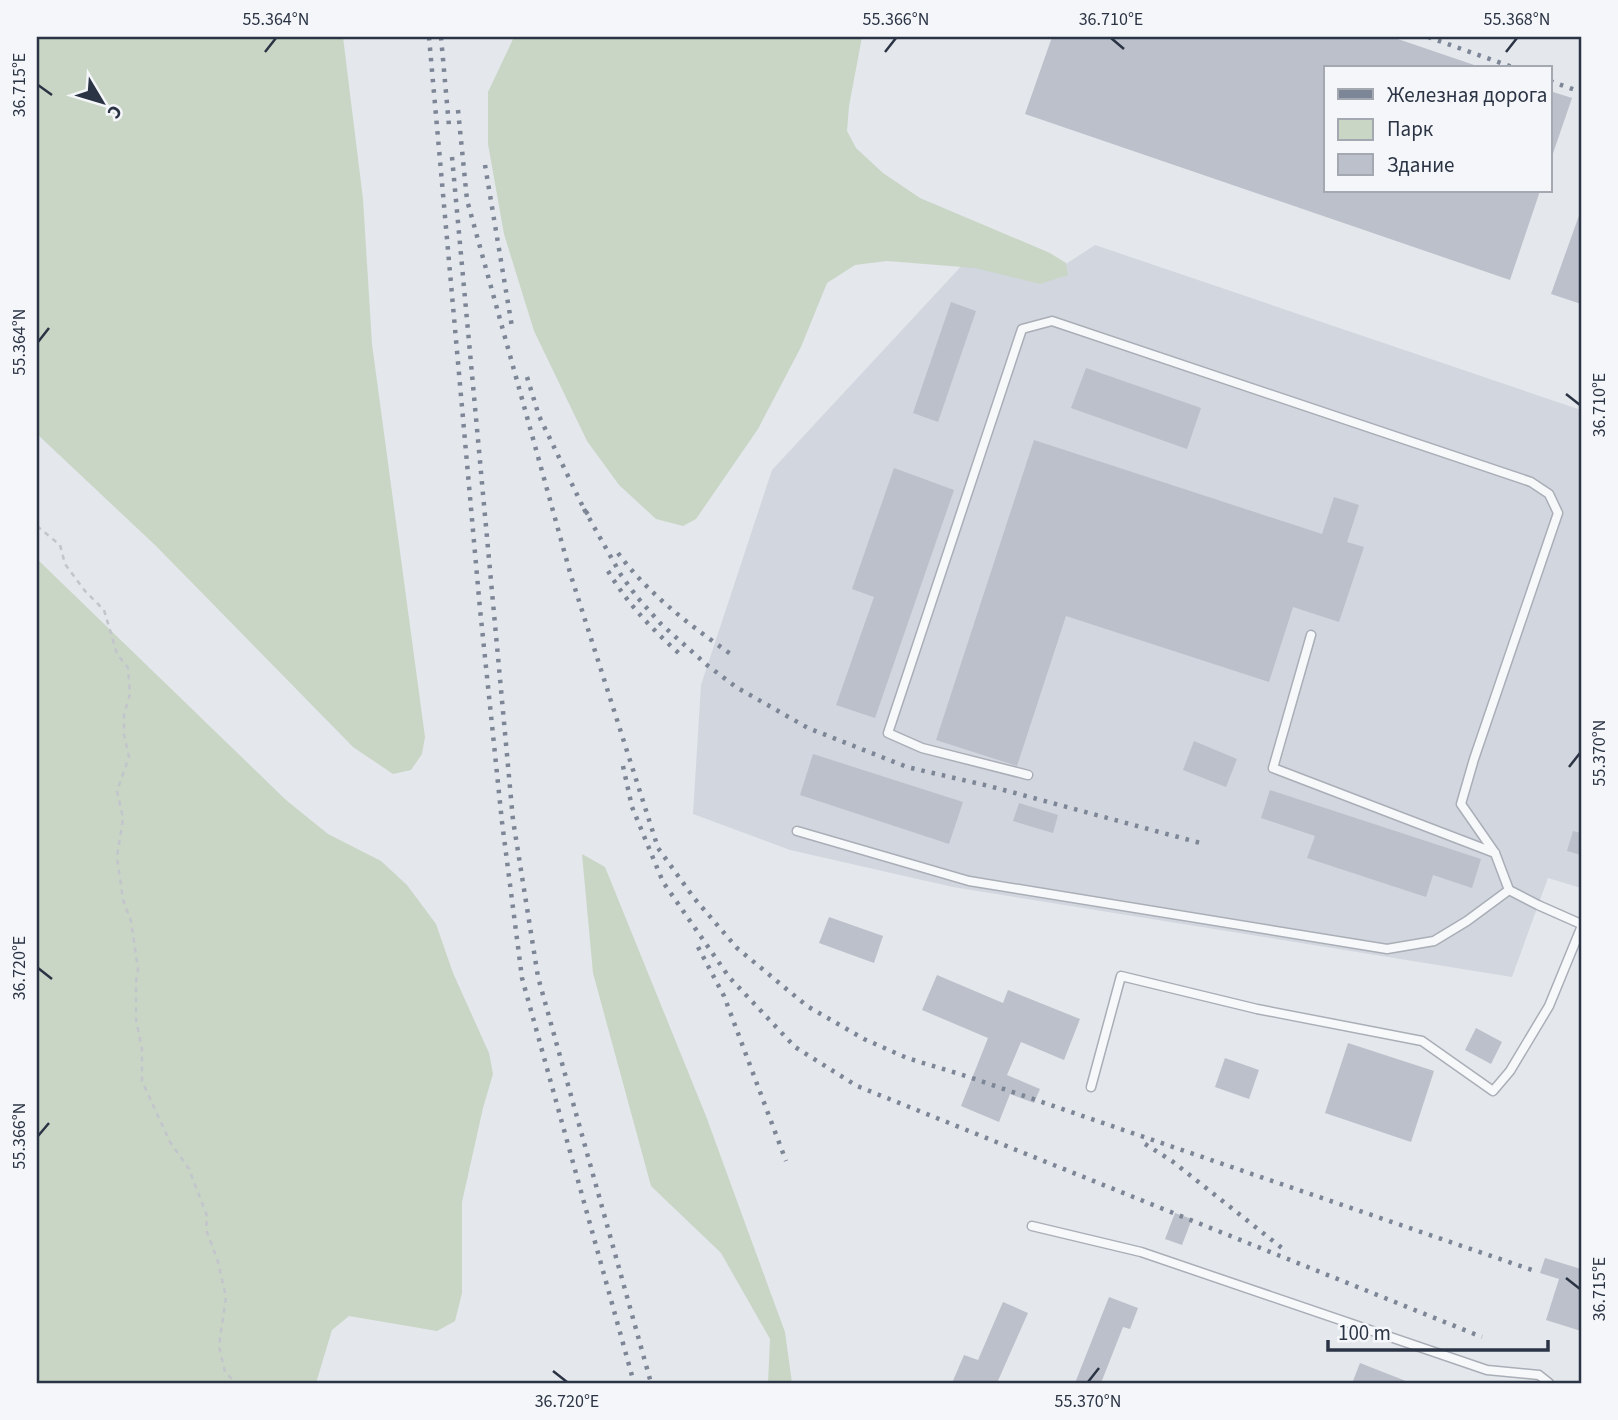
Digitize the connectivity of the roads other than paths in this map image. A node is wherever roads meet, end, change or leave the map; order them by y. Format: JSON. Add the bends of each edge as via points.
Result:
{"nodes":[{"id":1,"x":1311,"y":635,"type":"dead end"},
{"id":2,"x":1028,"y":775,"type":"dead end"},
{"id":3,"x":797,"y":831,"type":"dead end"},
{"id":4,"x":1495,"y":853,"type":"junction"},
{"id":5,"x":1509,"y":890,"type":"junction"},
{"id":6,"x":1581,"y":926,"type":"edge"},
{"id":7,"x":1091,"y":1087,"type":"dead end"},
{"id":8,"x":1032,"y":1226,"type":"dead end"},
{"id":9,"x":1549,"y":1383,"type":"edge"}],
"edges":[{"from":1,"to":4,"type":"lane","via":[[1273,768]]},
{"from":2,"to":4,"type":"lane","via":[[922,748],[888,733],[1022,329],[1052,321],[1531,482],[1549,494],[1558,513],[1461,804]]},
{"from":3,"to":5,"type":"lane","via":[[969,881],[1387,949],[1434,941]]},
{"from":4,"to":5,"type":"lane"},
{"from":5,"to":6,"type":"lane"},
{"from":6,"to":7,"type":"lane","via":[[1549,1006],[1493,1091],[1422,1041],[1257,1009],[1121,976]]},
{"from":8,"to":9,"type":"lane","via":[[1141,1252],[1487,1370],[1538,1375]]}]}
